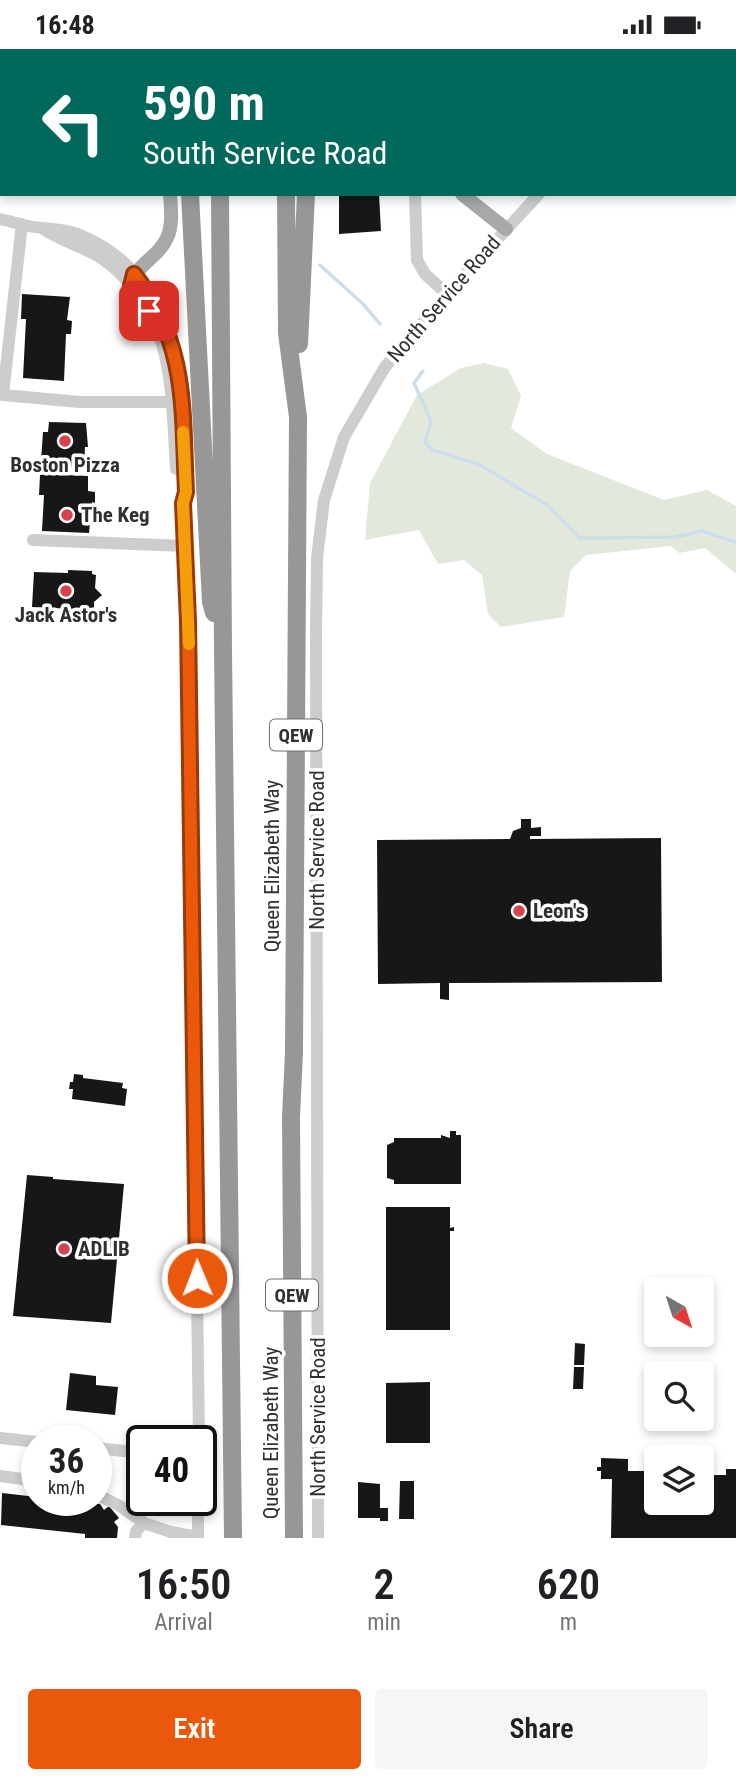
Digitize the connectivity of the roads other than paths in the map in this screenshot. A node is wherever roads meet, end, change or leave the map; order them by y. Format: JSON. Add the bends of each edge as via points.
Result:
{"nodes":[{"id":1,"x":170,"y":196,"type":"edge"},
{"id":2,"x":190,"y":196,"type":"edge"},
{"id":3,"x":220,"y":196,"type":"edge"},
{"id":4,"x":286,"y":196,"type":"edge"},
{"id":5,"x":306,"y":196,"type":"edge"},
{"id":6,"x":415,"y":196,"type":"edge"},
{"id":7,"x":465,"y":196,"type":"edge"},
{"id":8,"x":538,"y":196,"type":"edge"},
{"id":9,"x":0,"y":219,"type":"edge"},
{"id":10,"x":22,"y":224,"type":"junction"},
{"id":11,"x":506,"y":229,"type":"junction"},
{"id":12,"x":132,"y":280,"type":"junction"},
{"id":13,"x":447,"y":294,"type":"junction"},
{"id":14,"x":176,"y":402,"type":"junction"},
{"id":15,"x":298,"y":417,"type":"junction"},
{"id":16,"x":33,"y":540,"type":"dead end"},
{"id":17,"x":185,"y":545,"type":"junction"},
{"id":18,"x":223,"y":650,"type":"junction"},
{"id":19,"x":199,"y":1425,"type":"edge"},
{"id":20,"x":0,"y":1438,"type":"edge"},
{"id":21,"x":21,"y":1440,"type":"edge"},
{"id":22,"x":0,"y":1476,"type":"edge"},
{"id":23,"x":21,"y":1479,"type":"edge"},
{"id":24,"x":112,"y":1502,"type":"edge"},
{"id":25,"x":198,"y":1516,"type":"edge"},
{"id":26,"x":144,"y":1523,"type":"junction"},
{"id":27,"x":135,"y":1538,"type":"edge"},
{"id":28,"x":198,"y":1538,"type":"edge"},
{"id":29,"x":233,"y":1538,"type":"edge"},
{"id":30,"x":294,"y":1538,"type":"edge"},
{"id":31,"x":318,"y":1538,"type":"edge"}],
"edges":[{"from":1,"to":12,"type":"main road","via":[[168,236]]},
{"from":2,"to":18,"type":"highway","via":[[211,602]]},
{"from":3,"to":18,"type":"highway","name":"Queen Elizabeth Way"},
{"from":4,"to":15,"type":"highway","name":"Queen Elizabeth Way","number":"QEW","via":[[287,333]]},
{"from":5,"to":15,"type":"highway"},
{"from":6,"to":13,"type":"street","via":[[417,260]]},
{"from":7,"to":11,"type":"main road"},
{"from":8,"to":11,"type":"street","name":"North Service Road"},
{"from":9,"to":10,"type":"street"},
{"from":10,"to":12,"type":"street","via":[[55,227],[95,242],[118,257]]},
{"from":10,"to":14,"type":"street","via":[[3,395],[80,402]]},
{"from":11,"to":13,"type":"street","name":"North Service Road"},
{"from":12,"to":14,"type":"street","via":[[155,305],[168,331],[178,368]]},
{"from":13,"to":31,"type":"street","name":"North Service Road","via":[[385,367],[344,437],[324,500],[317,558]]},
{"from":14,"to":17,"type":"street","via":[[186,492]]},
{"from":15,"to":30,"type":"highway","name":"Queen Elizabeth Way","number":"QEW","via":[[291,1117]]},
{"from":16,"to":17,"type":"street"},
{"from":17,"to":19,"type":"street"},
{"from":18,"to":29,"type":"highway","name":"Queen Elizabeth Way"},
{"from":20,"to":21,"type":"street"},
{"from":22,"to":23,"type":"street"},
{"from":24,"to":26,"type":"street"},
{"from":25,"to":28,"type":"street"},
{"from":26,"to":27,"type":"street"},
{"from":26,"to":28,"type":"street"}]}
